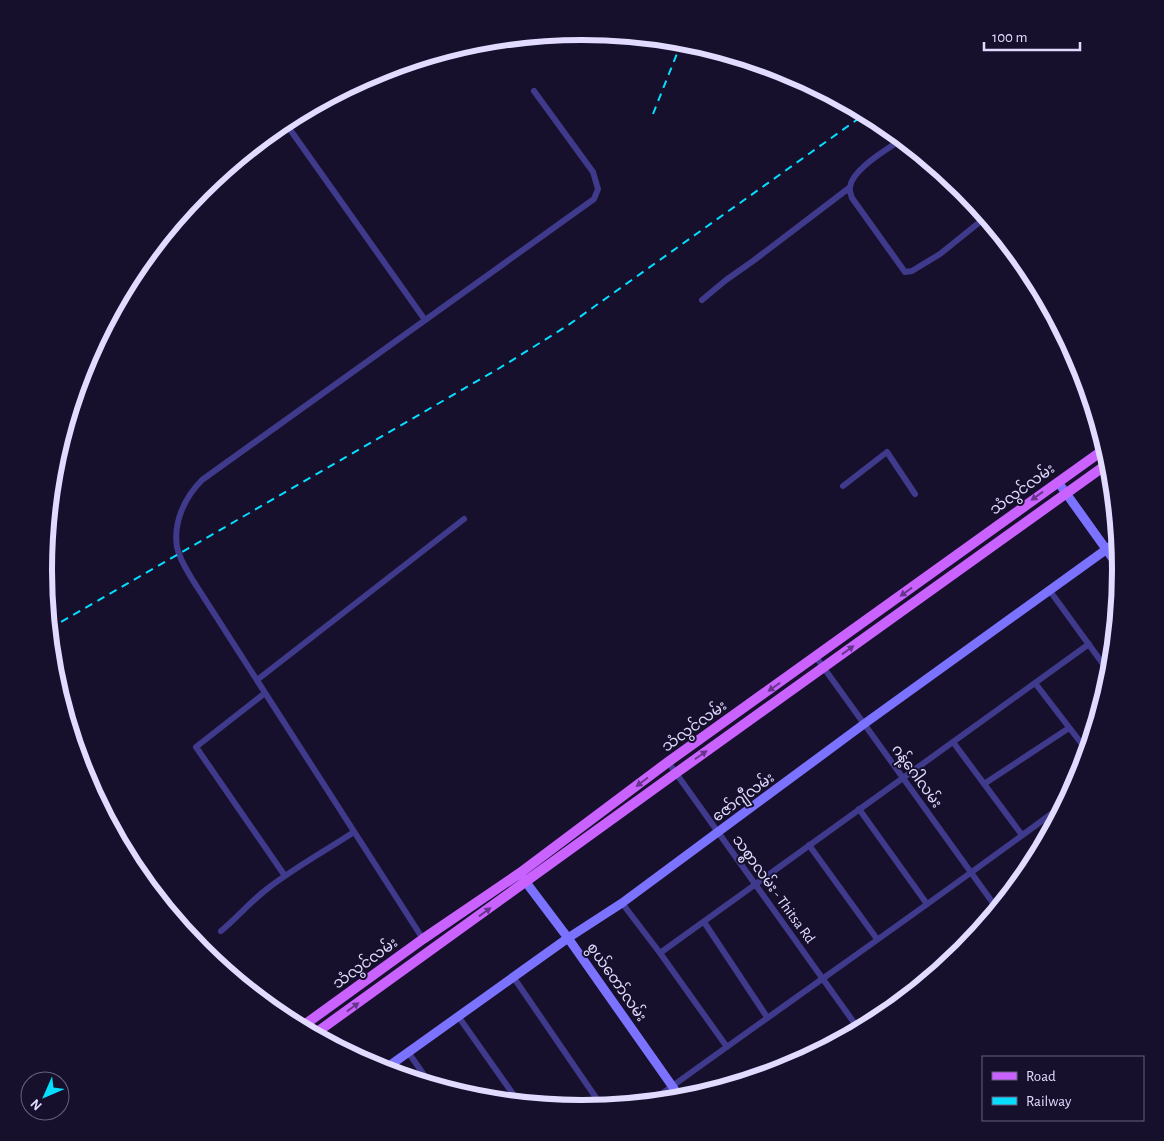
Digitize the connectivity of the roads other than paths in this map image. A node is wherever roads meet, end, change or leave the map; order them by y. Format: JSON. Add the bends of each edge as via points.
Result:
{"nodes":[{"id":1,"x":534,"y":91,"type":"dead end"},
{"id":2,"x":288,"y":128,"type":"edge"},
{"id":3,"x":896,"y":143,"type":"edge"},
{"id":4,"x":849,"y":188,"type":"junction"},
{"id":5,"x":981,"y":221,"type":"edge"},
{"id":6,"x":702,"y":300,"type":"dead end"},
{"id":7,"x":425,"y":320,"type":"junction"},
{"id":8,"x":1099,"y":453,"type":"edge"},
{"id":9,"x":1102,"y":468,"type":"edge"},
{"id":10,"x":1058,"y":482,"type":"junction"},
{"id":11,"x":843,"y":486,"type":"dead end"},
{"id":12,"x":915,"y":494,"type":"dead end"},
{"id":13,"x":1066,"y":494,"type":"junction"},
{"id":14,"x":464,"y":519,"type":"dead end"},
{"id":15,"x":1111,"y":546,"type":"edge"},
{"id":16,"x":1107,"y":550,"type":"junction"},
{"id":17,"x":1112,"y":557,"type":"edge"},
{"id":18,"x":935,"y":570,"type":"junction"},
{"id":19,"x":943,"y":582,"type":"junction"},
{"id":20,"x":1050,"y":591,"type":"junction"},
{"id":21,"x":1089,"y":644,"type":"junction"},
{"id":22,"x":816,"y":657,"type":"junction"},
{"id":23,"x":1104,"y":665,"type":"edge"},
{"id":24,"x":823,"y":668,"type":"junction"},
{"id":25,"x":257,"y":680,"type":"junction"},
{"id":26,"x":1035,"y":683,"type":"junction"},
{"id":27,"x":265,"y":694,"type":"junction"},
{"id":28,"x":864,"y":724,"type":"junction"},
{"id":29,"x":1069,"y":728,"type":"junction"},
{"id":30,"x":953,"y":742,"type":"junction"},
{"id":31,"x":1083,"y":745,"type":"edge"},
{"id":32,"x":668,"y":762,"type":"junction"},
{"id":33,"x":676,"y":773,"type":"junction"},
{"id":34,"x":903,"y":778,"type":"junction"},
{"id":35,"x":984,"y":784,"type":"junction"},
{"id":36,"x":860,"y":809,"type":"junction"},
{"id":37,"x":1055,"y":811,"type":"edge"},
{"id":38,"x":354,"y":832,"type":"junction"},
{"id":39,"x":718,"y":833,"type":"junction"},
{"id":40,"x":1022,"y":835,"type":"junction"},
{"id":41,"x":809,"y":845,"type":"junction"},
{"id":42,"x":520,"y":873,"type":"junction"},
{"id":43,"x":971,"y":873,"type":"junction"},
{"id":44,"x":285,"y":876,"type":"junction"},
{"id":45,"x":526,"y":882,"type":"junction"},
{"id":46,"x":755,"y":884,"type":"junction"},
{"id":47,"x":622,"y":903,"type":"junction"},
{"id":48,"x":927,"y":904,"type":"junction"},
{"id":49,"x":994,"y":904,"type":"edge"},
{"id":50,"x":704,"y":922,"type":"junction"},
{"id":51,"x":221,"y":931,"type":"dead end"},
{"id":52,"x":568,"y":938,"type":"junction"},
{"id":53,"x":423,"y":939,"type":"junction"},
{"id":54,"x":877,"y":939,"type":"junction"},
{"id":55,"x":660,"y":953,"type":"junction"},
{"id":56,"x":370,"y":978,"type":"junction"},
{"id":57,"x":514,"y":978,"type":"junction"},
{"id":58,"x":822,"y":978,"type":"junction"},
{"id":59,"x":378,"y":989,"type":"junction"},
{"id":60,"x":458,"y":1016,"type":"junction"},
{"id":61,"x":767,"y":1018,"type":"junction"},
{"id":62,"x":306,"y":1024,"type":"edge"},
{"id":63,"x":856,"y":1025,"type":"edge"},
{"id":64,"x":319,"y":1031,"type":"edge"},
{"id":65,"x":726,"y":1047,"type":"junction"},
{"id":66,"x":408,"y":1052,"type":"junction"},
{"id":67,"x":390,"y":1065,"type":"edge"},
{"id":68,"x":425,"y":1077,"type":"edge"},
{"id":69,"x":672,"y":1086,"type":"junction"},
{"id":70,"x":676,"y":1092,"type":"edge"},
{"id":71,"x":660,"y":1095,"type":"edge"},
{"id":72,"x":514,"y":1096,"type":"edge"},
{"id":73,"x":598,"y":1101,"type":"edge"}],
"edges":[{"from":1,"to":7,"type":"street","via":[[593,172],[597,195]]},
{"from":2,"to":7,"type":"street"},
{"from":3,"to":4,"type":"street","via":[[862,168],[853,177]]},
{"from":4,"to":5,"type":"street","via":[[852,198],[905,272],[940,254]]},
{"from":4,"to":6,"type":"street"},
{"from":7,"to":25,"type":"street","via":[[202,480],[188,494],[177,530],[177,548],[192,579]]},
{"from":8,"to":10,"type":"main road","name":"သံလွင်လမ်း"},
{"from":9,"to":13,"type":"main road","name":"သံလွင်လမ်း"},
{"from":10,"to":13,"type":"street"},
{"from":10,"to":18,"type":"main road","name":"သံလွင်လမ်း","one_way":true},
{"from":11,"to":12,"type":"street","via":[[887,452]]},
{"from":13,"to":16,"type":"street"},
{"from":13,"to":19,"type":"main road","name":"သံလွင်လမ်း"},
{"from":14,"to":25,"type":"street"},
{"from":15,"to":16,"type":"street","name":"ဇော်ဂျီလမ်း"},
{"from":16,"to":17,"type":"street"},
{"from":16,"to":20,"type":"street","name":"ဇော်ဂျီလမ်း"},
{"from":18,"to":19,"type":"main road"},
{"from":18,"to":22,"type":"main road","name":"သံလွင်လမ်း","one_way":true},
{"from":24,"to":19,"type":"main road","name":"သံလွင်လမ်း","one_way":true},
{"from":20,"to":21,"type":"street"},
{"from":20,"to":28,"type":"street","name":"ဇော်ဂျီလမ်း"},
{"from":21,"to":23,"type":"street"},
{"from":21,"to":26,"type":"street"},
{"from":22,"to":24,"type":"street","name":"ဂန့်ဂေါလမ်း"},
{"from":22,"to":32,"type":"main road","name":"သံလွင်လမ်း","one_way":true},
{"from":24,"to":28,"type":"street","name":"ဂန့်ဂေါလမ်း"},
{"from":33,"to":24,"type":"main road","name":"သံလွင်လမ်း","one_way":true},
{"from":25,"to":27,"type":"street"},
{"from":26,"to":29,"type":"street"},
{"from":26,"to":30,"type":"street"},
{"from":27,"to":38,"type":"street"},
{"from":27,"to":44,"type":"street","via":[[196,746]]},
{"from":28,"to":34,"type":"street","name":"ဂန့်ဂေါလမ်း"},
{"from":28,"to":39,"type":"street","name":"ဇော်ဂျီလမ်း"},
{"from":29,"to":31,"type":"street"},
{"from":29,"to":35,"type":"street"},
{"from":30,"to":34,"type":"street"},
{"from":30,"to":35,"type":"street"},
{"from":32,"to":33,"type":"street","name":"သစ္စာလမ်း - Thitsa Rd"},
{"from":32,"to":42,"type":"main road","name":"သံလွင်လမ်း","one_way":true},
{"from":33,"to":39,"type":"street","name":"သစ္စာလမ်း - Thitsa Rd"},
{"from":33,"to":45,"type":"main road","name":"သံလွင်လမ်း"},
{"from":34,"to":36,"type":"street"},
{"from":34,"to":43,"type":"street","name":"ဂန့်ဂေါလမ်း"},
{"from":35,"to":40,"type":"street"},
{"from":36,"to":41,"type":"street"},
{"from":36,"to":48,"type":"street"},
{"from":37,"to":40,"type":"street"},
{"from":38,"to":44,"type":"street"},
{"from":38,"to":53,"type":"street"},
{"from":39,"to":46,"type":"street","name":"သစ္စာလမ်း - Thitsa Rd"},
{"from":39,"to":47,"type":"street","name":"ဇော်ဂျီလမ်း"},
{"from":40,"to":43,"type":"street"},
{"from":41,"to":46,"type":"street"},
{"from":41,"to":54,"type":"street"},
{"from":42,"to":45,"type":"street","name":"စွယ်တော်လမ်း"},
{"from":42,"to":53,"type":"main road","name":"သံလွင်လမ်း"},
{"from":43,"to":48,"type":"street"},
{"from":43,"to":49,"type":"street","name":"ဂန့်ဂေါလမ်း"},
{"from":44,"to":51,"type":"street"},
{"from":45,"to":52,"type":"street","name":"စွယ်တော်လမ်း"},
{"from":59,"to":45,"type":"main road","name":"သံလွင်လမ်း","one_way":true},
{"from":46,"to":50,"type":"street"},
{"from":46,"to":58,"type":"street","name":"သစ္စာလမ်း - Thitsa Rd"},
{"from":47,"to":52,"type":"street","name":"ဇော်ဂျီလမ်း"},
{"from":47,"to":55,"type":"street"},
{"from":48,"to":54,"type":"street"},
{"from":50,"to":55,"type":"street"},
{"from":50,"to":61,"type":"street"},
{"from":52,"to":57,"type":"street","name":"ဇော်ဂျီလမ်း"},
{"from":52,"to":69,"type":"street","name":"စွယ်တော်လမ်း"},
{"from":53,"to":56,"type":"main road","name":"သံလွင်လမ်း"},
{"from":54,"to":58,"type":"street"},
{"from":55,"to":65,"type":"street"},
{"from":56,"to":59,"type":"main road"},
{"from":56,"to":62,"type":"main road","name":"သံလွင်လမ်း"},
{"from":57,"to":60,"type":"street","name":"ဇော်ဂျီလမ်း"},
{"from":57,"to":73,"type":"street"},
{"from":58,"to":61,"type":"street"},
{"from":58,"to":63,"type":"street","name":"သစ္စာလမ်း - Thitsa Rd"},
{"from":64,"to":59,"type":"main road","name":"သံလွင်လမ်း","one_way":true},
{"from":60,"to":66,"type":"street","name":"ဇော်ဂျီလမ်း"},
{"from":60,"to":72,"type":"street"},
{"from":61,"to":65,"type":"street"},
{"from":65,"to":69,"type":"street"},
{"from":66,"to":67,"type":"street","name":"ဇော်ဂျီလမ်း"},
{"from":66,"to":68,"type":"street"},
{"from":69,"to":70,"type":"street","name":"စွယ်တော်လမ်း"},
{"from":69,"to":71,"type":"street"}]}
